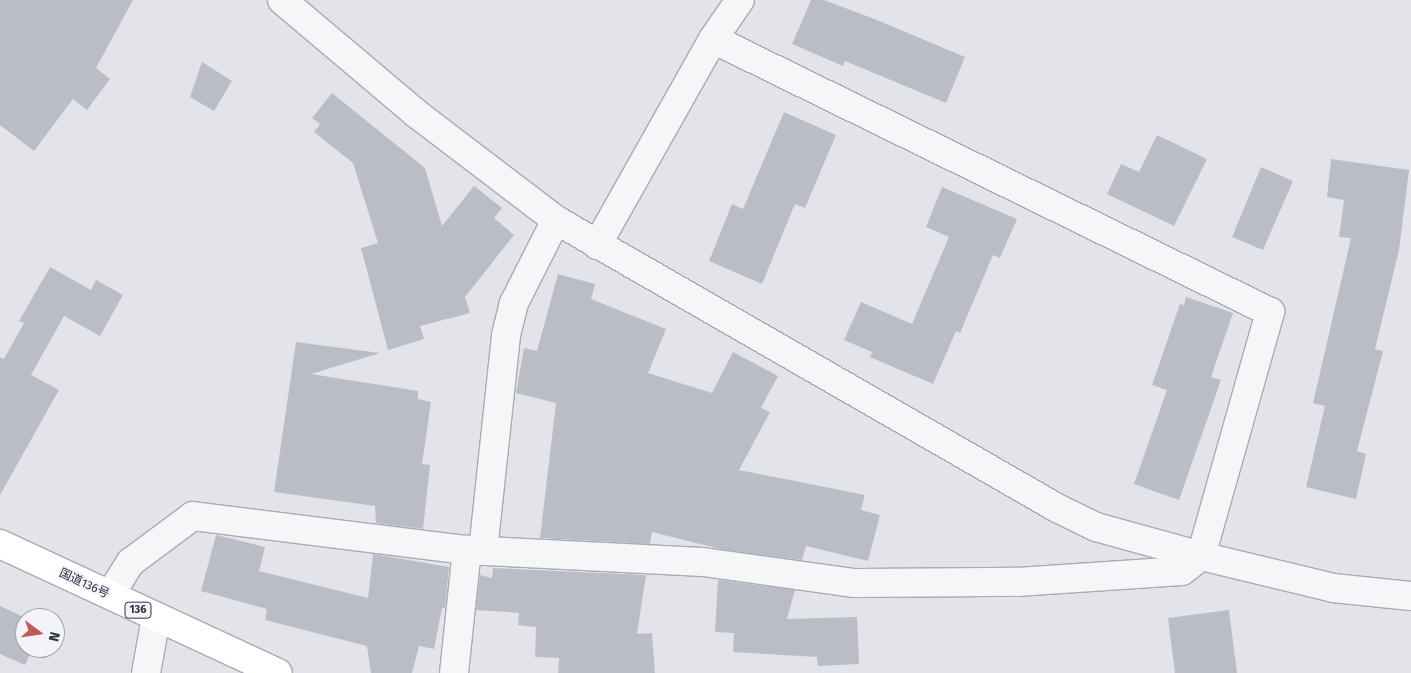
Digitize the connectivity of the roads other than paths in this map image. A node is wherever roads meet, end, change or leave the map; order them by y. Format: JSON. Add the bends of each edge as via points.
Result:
{"nodes":[{"id":1,"x":282,"y":0,"type":"edge"},
{"id":2,"x":740,"y":0,"type":"edge"},
{"id":3,"x":713,"y":39,"type":"junction"},
{"id":4,"x":556,"y":220,"type":"junction"},
{"id":5,"x":597,"y":245,"type":"junction"},
{"id":6,"x":0,"y":544,"type":"edge"},
{"id":7,"x":475,"y":550,"type":"junction"},
{"id":8,"x":1201,"y":556,"type":"junction"},
{"id":9,"x":110,"y":595,"type":"junction"},
{"id":10,"x":1411,"y":596,"type":"edge"},
{"id":11,"x":156,"y":618,"type":"junction"},
{"id":12,"x":146,"y":673,"type":"edge"},
{"id":13,"x":278,"y":673,"type":"edge"},
{"id":14,"x":454,"y":673,"type":"edge"}],
"edges":[{"from":1,"to":4,"type":"street","via":[[417,114]]},
{"from":2,"to":3,"type":"street"},
{"from":3,"to":5,"type":"street"},
{"from":3,"to":8,"type":"street","via":[[887,128],[1270,312]]},
{"from":4,"to":5,"type":"street"},
{"from":4,"to":7,"type":"street","via":[[514,303],[506,335]]},
{"from":5,"to":8,"type":"street","via":[[1057,508],[1096,527]]},
{"from":6,"to":9,"type":"highway","name":"国道136号","number":"136"},
{"from":7,"to":8,"type":"street","via":[[703,562],[855,583],[1017,582],[1182,572]]},
{"from":7,"to":9,"type":"street","via":[[192,516],[131,562]]},
{"from":7,"to":14,"type":"street"},
{"from":8,"to":10,"type":"street","via":[[1333,588]]},
{"from":9,"to":11,"type":"highway","name":"国道136号","number":"136"},
{"from":11,"to":12,"type":"street"},
{"from":11,"to":13,"type":"highway","name":"国道136号","number":"136"}]}
